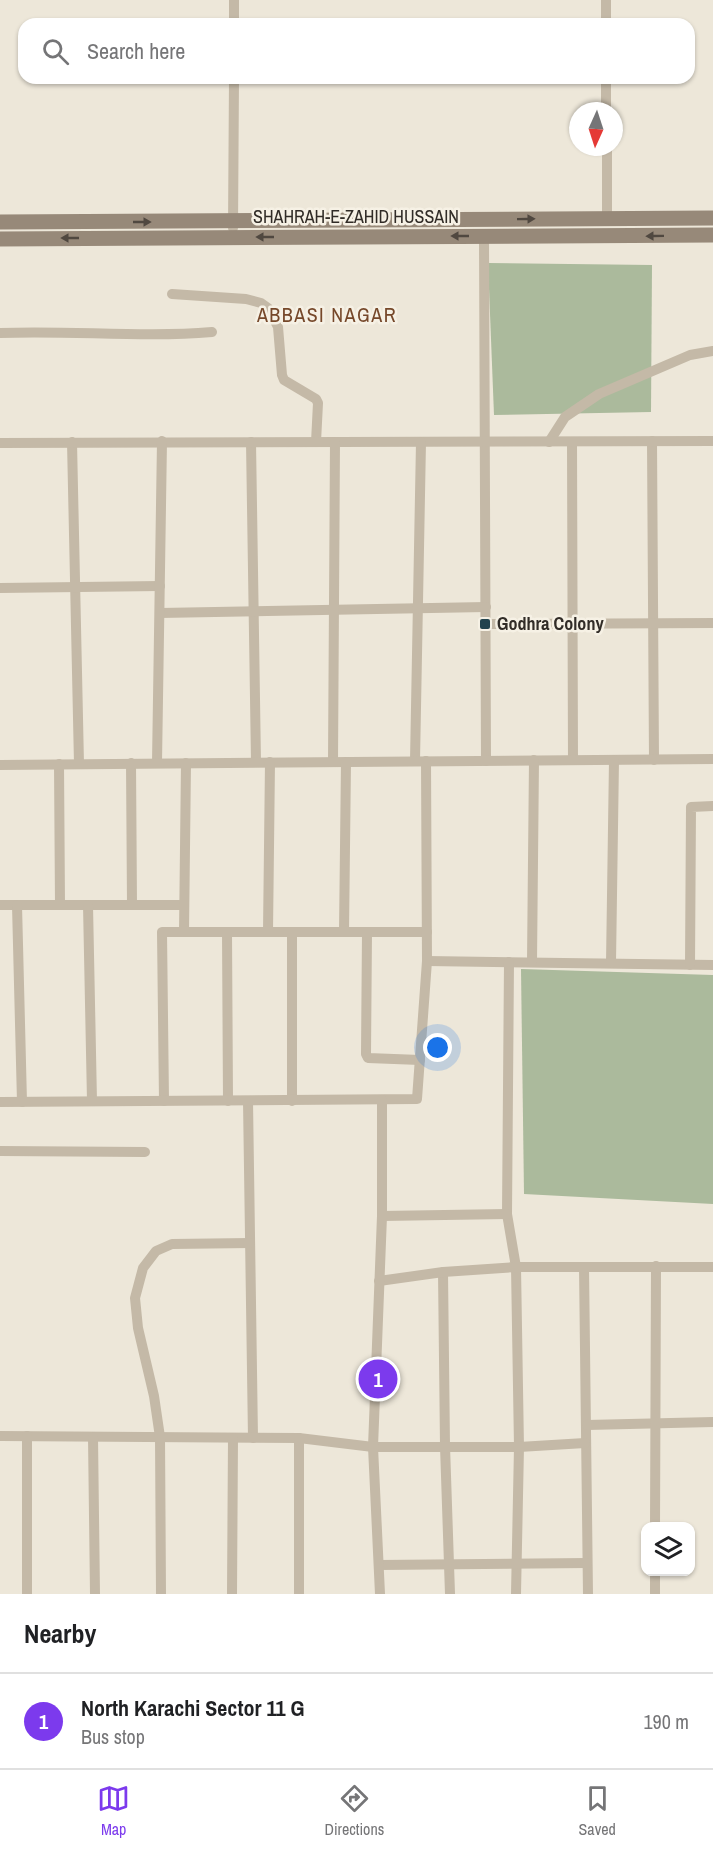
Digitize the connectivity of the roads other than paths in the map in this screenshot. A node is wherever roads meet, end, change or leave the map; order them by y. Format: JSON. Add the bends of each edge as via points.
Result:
{"nodes":[{"id":1,"x":234,"y":0,"type":"edge"},
{"id":2,"x":606,"y":0,"type":"edge"},
{"id":3,"x":234,"y":18,"type":"edge"},
{"id":4,"x":606,"y":18,"type":"edge"},
{"id":5,"x":234,"y":84,"type":"edge"},
{"id":6,"x":606,"y":84,"type":"edge"},
{"id":7,"x":606,"y":102,"type":"edge"},
{"id":8,"x":607,"y":156,"type":"edge"},
{"id":9,"x":713,"y":218,"type":"edge"},
{"id":10,"x":607,"y":219,"type":"junction"},
{"id":11,"x":0,"y":222,"type":"edge"},
{"id":12,"x":233,"y":230,"type":"junction"},
{"id":13,"x":713,"y":235,"type":"edge"},
{"id":14,"x":484,"y":237,"type":"junction"},
{"id":15,"x":0,"y":238,"type":"edge"},
{"id":16,"x":172,"y":294,"type":"dead end"},
{"id":17,"x":0,"y":333,"type":"edge"},
{"id":18,"x":212,"y":333,"type":"dead end"},
{"id":19,"x":713,"y":351,"type":"edge"},
{"id":20,"x":162,"y":441,"type":"junction"},
{"id":21,"x":652,"y":441,"type":"junction"},
{"id":22,"x":713,"y":441,"type":"edge"},
{"id":23,"x":72,"y":442,"type":"junction"},
{"id":24,"x":251,"y":442,"type":"junction"},
{"id":25,"x":316,"y":442,"type":"junction"},
{"id":26,"x":335,"y":442,"type":"junction"},
{"id":27,"x":421,"y":442,"type":"junction"},
{"id":28,"x":485,"y":442,"type":"junction"},
{"id":29,"x":549,"y":442,"type":"junction"},
{"id":30,"x":572,"y":442,"type":"junction"},
{"id":31,"x":0,"y":443,"type":"edge"},
{"id":32,"x":160,"y":586,"type":"junction"},
{"id":33,"x":75,"y":587,"type":"junction"},
{"id":34,"x":0,"y":588,"type":"edge"},
{"id":35,"x":486,"y":607,"type":"junction"},
{"id":36,"x":418,"y":608,"type":"junction"},
{"id":37,"x":334,"y":609,"type":"junction"},
{"id":38,"x":254,"y":611,"type":"junction"},
{"id":39,"x":160,"y":613,"type":"junction"},
{"id":40,"x":713,"y":623,"type":"edge"},
{"id":41,"x":485,"y":624,"type":"junction"},
{"id":42,"x":573,"y":624,"type":"junction"},
{"id":43,"x":653,"y":624,"type":"junction"},
{"id":44,"x":713,"y":759,"type":"edge"},
{"id":45,"x":534,"y":760,"type":"junction"},
{"id":46,"x":573,"y":760,"type":"junction"},
{"id":47,"x":614,"y":760,"type":"junction"},
{"id":48,"x":654,"y":760,"type":"junction"},
{"id":49,"x":415,"y":761,"type":"junction"},
{"id":50,"x":426,"y":761,"type":"junction"},
{"id":51,"x":486,"y":761,"type":"junction"},
{"id":52,"x":256,"y":762,"type":"junction"},
{"id":53,"x":270,"y":762,"type":"junction"},
{"id":54,"x":333,"y":762,"type":"junction"},
{"id":55,"x":346,"y":762,"type":"junction"},
{"id":56,"x":130,"y":763,"type":"junction"},
{"id":57,"x":157,"y":763,"type":"junction"},
{"id":58,"x":186,"y":763,"type":"junction"},
{"id":59,"x":59,"y":764,"type":"junction"},
{"id":60,"x":79,"y":764,"type":"junction"},
{"id":61,"x":0,"y":765,"type":"edge"},
{"id":62,"x":713,"y":806,"type":"edge"},
{"id":63,"x":17,"y":905,"type":"junction"},
{"id":64,"x":60,"y":905,"type":"junction"},
{"id":65,"x":88,"y":905,"type":"junction"},
{"id":66,"x":132,"y":905,"type":"junction"},
{"id":67,"x":184,"y":905,"type":"junction"},
{"id":68,"x":0,"y":906,"type":"edge"},
{"id":69,"x":184,"y":932,"type":"junction"},
{"id":70,"x":226,"y":932,"type":"junction"},
{"id":71,"x":268,"y":932,"type":"junction"},
{"id":72,"x":292,"y":932,"type":"junction"},
{"id":73,"x":344,"y":932,"type":"junction"},
{"id":74,"x":367,"y":932,"type":"junction"},
{"id":75,"x":427,"y":932,"type":"junction"},
{"id":76,"x":427,"y":961,"type":"junction"},
{"id":77,"x":509,"y":962,"type":"junction"},
{"id":78,"x":532,"y":962,"type":"junction"},
{"id":79,"x":611,"y":963,"type":"junction"},
{"id":80,"x":690,"y":964,"type":"junction"},
{"id":81,"x":713,"y":965,"type":"edge"},
{"id":82,"x":420,"y":1060,"type":"junction"},
{"id":83,"x":382,"y":1100,"type":"junction"},
{"id":84,"x":92,"y":1101,"type":"junction"},
{"id":85,"x":164,"y":1101,"type":"junction"},
{"id":86,"x":228,"y":1101,"type":"junction"},
{"id":87,"x":248,"y":1101,"type":"junction"},
{"id":88,"x":292,"y":1101,"type":"junction"},
{"id":89,"x":0,"y":1102,"type":"edge"},
{"id":90,"x":22,"y":1102,"type":"junction"},
{"id":91,"x":0,"y":1151,"type":"edge"},
{"id":92,"x":145,"y":1152,"type":"dead end"},
{"id":93,"x":507,"y":1214,"type":"junction"},
{"id":94,"x":382,"y":1216,"type":"junction"},
{"id":95,"x":250,"y":1243,"type":"junction"},
{"id":96,"x":656,"y":1266,"type":"junction"},
{"id":97,"x":516,"y":1267,"type":"junction"},
{"id":98,"x":584,"y":1267,"type":"junction"},
{"id":99,"x":713,"y":1267,"type":"edge"},
{"id":100,"x":443,"y":1272,"type":"junction"},
{"id":101,"x":379,"y":1281,"type":"junction"},
{"id":102,"x":713,"y":1422,"type":"edge"},
{"id":103,"x":654,"y":1423,"type":"junction"},
{"id":104,"x":587,"y":1425,"type":"junction"},
{"id":105,"x":0,"y":1436,"type":"edge"},
{"id":106,"x":27,"y":1436,"type":"junction"},
{"id":107,"x":93,"y":1437,"type":"junction"},
{"id":108,"x":160,"y":1437,"type":"junction"},
{"id":109,"x":233,"y":1438,"type":"junction"},
{"id":110,"x":252,"y":1438,"type":"junction"},
{"id":111,"x":299,"y":1438,"type":"junction"},
{"id":112,"x":585,"y":1443,"type":"junction"},
{"id":113,"x":445,"y":1446,"type":"junction"},
{"id":114,"x":374,"y":1447,"type":"junction"},
{"id":115,"x":519,"y":1447,"type":"junction"},
{"id":116,"x":655,"y":1522,"type":"edge"},
{"id":117,"x":450,"y":1563,"type":"junction"},
{"id":118,"x":587,"y":1563,"type":"junction"},
{"id":119,"x":516,"y":1564,"type":"junction"},
{"id":120,"x":379,"y":1565,"type":"junction"},
{"id":121,"x":655,"y":1576,"type":"edge"},
{"id":122,"x":27,"y":1594,"type":"edge"},
{"id":123,"x":95,"y":1594,"type":"edge"},
{"id":124,"x":161,"y":1594,"type":"edge"},
{"id":125,"x":232,"y":1594,"type":"edge"},
{"id":126,"x":299,"y":1594,"type":"edge"},
{"id":127,"x":380,"y":1594,"type":"edge"},
{"id":128,"x":450,"y":1594,"type":"edge"},
{"id":129,"x":516,"y":1594,"type":"edge"},
{"id":130,"x":588,"y":1594,"type":"edge"},
{"id":131,"x":655,"y":1594,"type":"edge"}],
"edges":[{"from":1,"to":3,"type":"street"},
{"from":2,"to":4,"type":"street"},
{"from":5,"to":12,"type":"street"},
{"from":6,"to":7,"type":"street"},
{"from":8,"to":10,"type":"street"},
{"from":9,"to":10,"type":"main road","name":"SHAHRAH-E-ZAHID HUSSAIN"},
{"from":12,"to":10,"type":"main road","name":"SHAHRAH-E-ZAHID HUSSAIN","one_way":true},
{"from":11,"to":12,"type":"main road","name":"SHAHRAH-E-ZAHID HUSSAIN","one_way":true},
{"from":14,"to":12,"type":"main road","name":"SHAHRAH-E-ZAHID HUSSAIN","one_way":true},
{"from":12,"to":15,"type":"main road","name":"SHAHRAH-E-ZAHID HUSSAIN","one_way":true},
{"from":13,"to":14,"type":"main road","name":"SHAHRAH-E-ZAHID HUSSAIN","one_way":true},
{"from":14,"to":28,"type":"street"},
{"from":16,"to":25,"type":"street","via":[[246,299],[268,308],[278,327],[284,380],[318,403]]},
{"from":17,"to":18,"type":"street"},
{"from":19,"to":29,"type":"street","via":[[690,355],[599,394],[565,417]]},
{"from":20,"to":23,"type":"street"},
{"from":20,"to":24,"type":"street"},
{"from":20,"to":32,"type":"street"},
{"from":21,"to":22,"type":"street"},
{"from":21,"to":30,"type":"street"},
{"from":21,"to":43,"type":"street"},
{"from":23,"to":31,"type":"street"},
{"from":23,"to":33,"type":"street"},
{"from":24,"to":25,"type":"street"},
{"from":24,"to":38,"type":"street"},
{"from":25,"to":26,"type":"street"},
{"from":26,"to":27,"type":"street"},
{"from":26,"to":37,"type":"street"},
{"from":27,"to":28,"type":"street"},
{"from":27,"to":36,"type":"street"},
{"from":28,"to":29,"type":"street"},
{"from":28,"to":35,"type":"street"},
{"from":29,"to":30,"type":"street"},
{"from":30,"to":42,"type":"street"},
{"from":32,"to":33,"type":"street"},
{"from":32,"to":39,"type":"street"},
{"from":33,"to":34,"type":"street"},
{"from":33,"to":60,"type":"street"},
{"from":35,"to":36,"type":"street"},
{"from":35,"to":41,"type":"street"},
{"from":36,"to":37,"type":"street"},
{"from":36,"to":49,"type":"street"},
{"from":37,"to":38,"type":"street"},
{"from":37,"to":54,"type":"street"},
{"from":38,"to":39,"type":"street"},
{"from":38,"to":52,"type":"street"},
{"from":39,"to":57,"type":"street"},
{"from":40,"to":43,"type":"street"},
{"from":41,"to":42,"type":"street"},
{"from":41,"to":51,"type":"street"},
{"from":42,"to":43,"type":"street"},
{"from":42,"to":46,"type":"street"},
{"from":43,"to":48,"type":"street"},
{"from":44,"to":48,"type":"street"},
{"from":45,"to":46,"type":"street"},
{"from":45,"to":51,"type":"street"},
{"from":45,"to":78,"type":"street"},
{"from":46,"to":47,"type":"street"},
{"from":47,"to":48,"type":"street"},
{"from":47,"to":79,"type":"street"},
{"from":49,"to":50,"type":"street"},
{"from":49,"to":55,"type":"street"},
{"from":50,"to":51,"type":"street"},
{"from":50,"to":75,"type":"street"},
{"from":52,"to":53,"type":"street"},
{"from":52,"to":58,"type":"street"},
{"from":53,"to":54,"type":"street"},
{"from":53,"to":71,"type":"street"},
{"from":54,"to":55,"type":"street"},
{"from":55,"to":73,"type":"street"},
{"from":56,"to":57,"type":"street"},
{"from":56,"to":60,"type":"street"},
{"from":56,"to":66,"type":"street"},
{"from":57,"to":58,"type":"street"},
{"from":58,"to":67,"type":"street"},
{"from":59,"to":60,"type":"street"},
{"from":59,"to":61,"type":"street"},
{"from":59,"to":64,"type":"street"},
{"from":62,"to":80,"type":"street","via":[[691,807]]},
{"from":63,"to":64,"type":"street"},
{"from":63,"to":68,"type":"street"},
{"from":63,"to":90,"type":"street"},
{"from":64,"to":65,"type":"street"},
{"from":65,"to":66,"type":"street"},
{"from":65,"to":84,"type":"street"},
{"from":66,"to":67,"type":"street"},
{"from":67,"to":69,"type":"street"},
{"from":69,"to":70,"type":"street"},
{"from":69,"to":85,"type":"street","via":[[162,932]]},
{"from":70,"to":71,"type":"street"},
{"from":70,"to":86,"type":"street"},
{"from":71,"to":72,"type":"street"},
{"from":72,"to":73,"type":"street"},
{"from":72,"to":88,"type":"street"},
{"from":73,"to":74,"type":"street"},
{"from":74,"to":75,"type":"street"},
{"from":74,"to":82,"type":"street","via":[[366,1054],[368,1058]]},
{"from":75,"to":76,"type":"street"},
{"from":76,"to":77,"type":"street"},
{"from":76,"to":82,"type":"street"},
{"from":77,"to":78,"type":"street"},
{"from":77,"to":93,"type":"street"},
{"from":78,"to":79,"type":"street"},
{"from":79,"to":80,"type":"street"},
{"from":80,"to":81,"type":"street"},
{"from":82,"to":83,"type":"street","via":[[417,1099]]},
{"from":83,"to":88,"type":"street"},
{"from":83,"to":94,"type":"street"},
{"from":84,"to":85,"type":"street"},
{"from":84,"to":90,"type":"street"},
{"from":85,"to":86,"type":"street"},
{"from":86,"to":87,"type":"street"},
{"from":87,"to":88,"type":"street"},
{"from":87,"to":95,"type":"street"},
{"from":89,"to":90,"type":"street"},
{"from":91,"to":92,"type":"street"},
{"from":93,"to":94,"type":"street"},
{"from":93,"to":97,"type":"street"},
{"from":94,"to":101,"type":"street"},
{"from":95,"to":108,"type":"street","via":[[172,1244],[156,1251],[143,1268],[135,1298],[138,1328]]},
{"from":95,"to":110,"type":"street"},
{"from":96,"to":98,"type":"street"},
{"from":96,"to":99,"type":"street"},
{"from":96,"to":103,"type":"street"},
{"from":97,"to":98,"type":"street"},
{"from":97,"to":100,"type":"street"},
{"from":97,"to":115,"type":"street"},
{"from":98,"to":104,"type":"street"},
{"from":100,"to":101,"type":"street"},
{"from":100,"to":113,"type":"street"},
{"from":101,"to":114,"type":"street"},
{"from":102,"to":103,"type":"street"},
{"from":103,"to":104,"type":"street"},
{"from":103,"to":116,"type":"street"},
{"from":104,"to":112,"type":"street"},
{"from":105,"to":106,"type":"street"},
{"from":106,"to":107,"type":"street"},
{"from":106,"to":122,"type":"street"},
{"from":107,"to":108,"type":"street"},
{"from":107,"to":123,"type":"street"},
{"from":108,"to":109,"type":"street"},
{"from":108,"to":124,"type":"street"},
{"from":109,"to":110,"type":"street"},
{"from":109,"to":125,"type":"street"},
{"from":110,"to":111,"type":"street"},
{"from":111,"to":114,"type":"street"},
{"from":111,"to":126,"type":"street"},
{"from":112,"to":115,"type":"street"},
{"from":112,"to":118,"type":"street"},
{"from":113,"to":114,"type":"street"},
{"from":113,"to":115,"type":"street"},
{"from":113,"to":117,"type":"street"},
{"from":114,"to":120,"type":"street"},
{"from":115,"to":119,"type":"street"},
{"from":117,"to":119,"type":"street"},
{"from":117,"to":120,"type":"street"},
{"from":117,"to":128,"type":"street"},
{"from":118,"to":119,"type":"street"},
{"from":118,"to":130,"type":"street"},
{"from":119,"to":129,"type":"street"},
{"from":120,"to":127,"type":"street"},
{"from":121,"to":131,"type":"street"}]}
